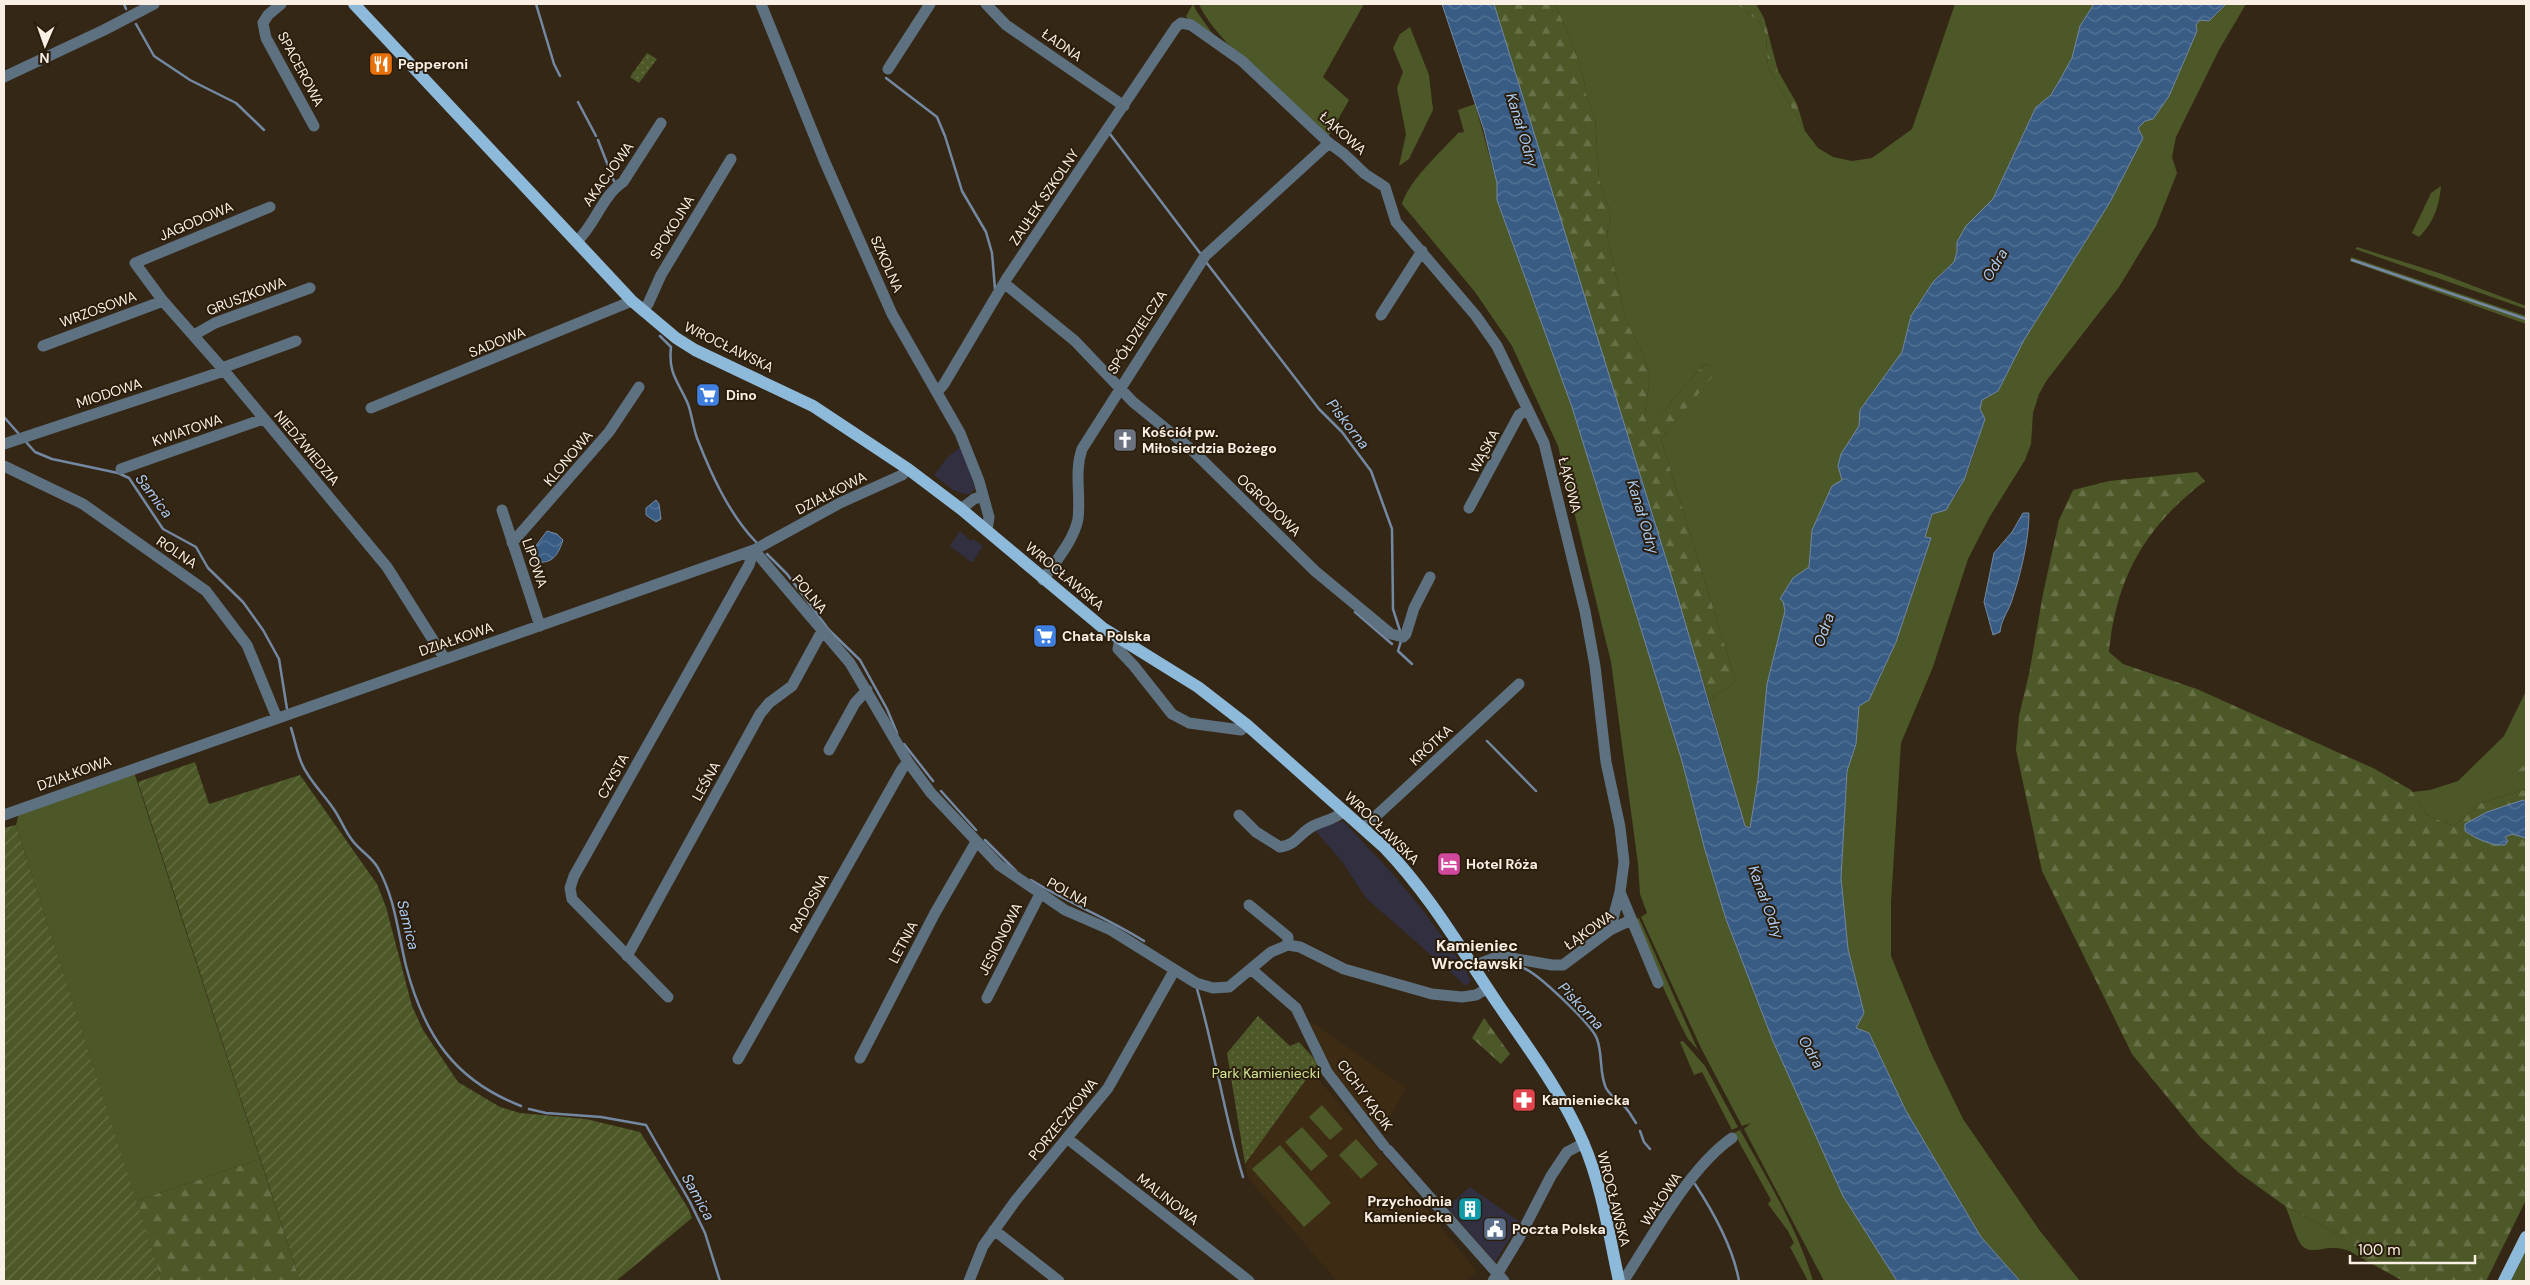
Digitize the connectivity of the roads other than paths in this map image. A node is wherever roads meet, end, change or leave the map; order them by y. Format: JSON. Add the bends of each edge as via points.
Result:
{"nodes":[{"id":1,"x":154,"y":4,"type":"edge"},
{"id":2,"x":281,"y":4,"type":"edge"},
{"id":3,"x":354,"y":4,"type":"edge"},
{"id":4,"x":761,"y":4,"type":"edge"},
{"id":5,"x":930,"y":4,"type":"edge"},
{"id":6,"x":986,"y":4,"type":"edge"},
{"id":7,"x":1181,"y":23,"type":"joint"},
{"id":8,"x":888,"y":69,"type":"dead end"},
{"id":9,"x":4,"y":76,"type":"edge"},
{"id":10,"x":1124,"y":106,"type":"junction"},
{"id":11,"x":661,"y":123,"type":"dead end"},
{"id":12,"x":314,"y":126,"type":"dead end"},
{"id":13,"x":1329,"y":143,"type":"junction"},
{"id":14,"x":731,"y":159,"type":"dead end"},
{"id":15,"x":270,"y":207,"type":"dead end"},
{"id":16,"x":576,"y":242,"type":"junction"},
{"id":17,"x":1422,"y":250,"type":"junction"},
{"id":18,"x":135,"y":263,"type":"joint"},
{"id":19,"x":1004,"y":283,"type":"junction"},
{"id":20,"x":310,"y":288,"type":"dead end"},
{"id":21,"x":163,"y":301,"type":"junction"},
{"id":22,"x":632,"y":301,"type":"junction"},
{"id":23,"x":642,"y":310,"type":"junction"},
{"id":24,"x":1381,"y":315,"type":"dead end"},
{"id":25,"x":194,"y":335,"type":"junction"},
{"id":26,"x":296,"y":341,"type":"dead end"},
{"id":27,"x":43,"y":346,"type":"dead end"},
{"id":28,"x":223,"y":369,"type":"junction"},
{"id":29,"x":639,"y":387,"type":"dead end"},
{"id":30,"x":1119,"y":389,"type":"junction"},
{"id":31,"x":938,"y":391,"type":"junction"},
{"id":32,"x":371,"y":408,"type":"dead end"},
{"id":33,"x":1527,"y":410,"type":"junction"},
{"id":34,"x":263,"y":419,"type":"junction"},
{"id":35,"x":4,"y":444,"type":"edge"},
{"id":36,"x":4,"y":466,"type":"edge"},
{"id":37,"x":120,"y":469,"type":"dead end"},
{"id":38,"x":908,"y":469,"type":"junction"},
{"id":39,"x":983,"y":496,"type":"junction"},
{"id":40,"x":1469,"y":508,"type":"dead end"},
{"id":41,"x":961,"y":509,"type":"junction"},
{"id":42,"x":502,"y":510,"type":"dead end"},
{"id":43,"x":987,"y":531,"type":"junction"},
{"id":44,"x":512,"y":544,"type":"junction"},
{"id":45,"x":754,"y":550,"type":"junction"},
{"id":46,"x":1430,"y":577,"type":"dead end"},
{"id":47,"x":1043,"y":580,"type":"junction"},
{"id":48,"x":540,"y":626,"type":"junction"},
{"id":49,"x":822,"y":631,"type":"junction"},
{"id":50,"x":1120,"y":639,"type":"junction"},
{"id":51,"x":445,"y":659,"type":"junction"},
{"id":52,"x":1519,"y":684,"type":"dead end"},
{"id":53,"x":868,"y":690,"type":"junction"},
{"id":54,"x":277,"y":718,"type":"junction"},
{"id":55,"x":1247,"y":725,"type":"junction"},
{"id":56,"x":829,"y":750,"type":"dead end"},
{"id":57,"x":908,"y":762,"type":"junction"},
{"id":58,"x":1344,"y":811,"type":"junction"},
{"id":59,"x":4,"y":815,"type":"edge"},
{"id":60,"x":1239,"y":815,"type":"dead end"},
{"id":61,"x":1363,"y":828,"type":"junction"},
{"id":62,"x":976,"y":842,"type":"junction"},
{"id":63,"x":1620,"y":892,"type":"junction"},
{"id":64,"x":1040,"y":894,"type":"junction"},
{"id":65,"x":1249,"y":905,"type":"dead end"},
{"id":66,"x":1631,"y":920,"type":"junction"},
{"id":67,"x":1610,"y":930,"type":"junction"},
{"id":68,"x":1288,"y":945,"type":"junction"},
{"id":69,"x":627,"y":956,"type":"junction"},
{"id":70,"x":1473,"y":966,"type":"junction"},
{"id":71,"x":1251,"y":969,"type":"junction"},
{"id":72,"x":1174,"y":971,"type":"junction"},
{"id":73,"x":1658,"y":983,"type":"dead end"},
{"id":74,"x":1488,"y":988,"type":"junction"},
{"id":75,"x":668,"y":997,"type":"dead end"},
{"id":76,"x":987,"y":998,"type":"dead end"},
{"id":77,"x":860,"y":1058,"type":"dead end"},
{"id":78,"x":738,"y":1059,"type":"dead end"},
{"id":79,"x":1732,"y":1138,"type":"dead end"},
{"id":80,"x":1068,"y":1140,"type":"junction"},
{"id":81,"x":1584,"y":1143,"type":"junction"},
{"id":82,"x":994,"y":1230,"type":"junction"},
{"id":83,"x":2526,"y":1237,"type":"edge"},
{"id":84,"x":1498,"y":1279,"type":"edge"},
{"id":85,"x":1619,"y":1280,"type":"edge"},
{"id":86,"x":969,"y":1281,"type":"edge"},
{"id":87,"x":1059,"y":1281,"type":"edge"},
{"id":88,"x":1249,"y":1281,"type":"edge"},
{"id":89,"x":2504,"y":1281,"type":"edge"}],
"edges":[{"from":1,"to":9,"type":"street"},
{"from":2,"to":12,"type":"street","name":"SPACEROWA","via":[[263,23],[266,38]]},
{"from":3,"to":16,"type":"main road","name":"WROCŁAWSKA"},
{"from":4,"to":31,"type":"street","name":"SZKOLNA","via":[[824,160],[892,314]]},
{"from":5,"to":8,"type":"street"},
{"from":6,"to":10,"type":"street","name":"ŁADNA","via":[[1006,25]]},
{"from":7,"to":10,"type":"street","name":"ZAUŁEK SZKOLNY"},
{"from":7,"to":13,"type":"street","name":"ŁĄKOWA","via":[[1191,25],[1242,61]]},
{"from":10,"to":19,"type":"street","name":"ZAUŁEK SZKOLNY"},
{"from":11,"to":16,"type":"street","name":"AKACJOWA","via":[[623,182],[614,188],[584,235]]},
{"from":13,"to":17,"type":"street","name":"ŁĄKOWA","via":[[1385,187],[1396,222]]},
{"from":13,"to":30,"type":"street","name":"SPÓŁDZIELCZA","via":[[1205,256]]},
{"from":14,"to":23,"type":"street","name":"SPOKOJNA"},
{"from":15,"to":18,"type":"street","name":"JAGODOWA"},
{"from":16,"to":22,"type":"main road","name":"WROCŁAWSKA"},
{"from":17,"to":24,"type":"street"},
{"from":17,"to":33,"type":"street","name":"ŁĄKOWA","via":[[1497,346]]},
{"from":18,"to":21,"type":"street","name":"NIEDŹWIEDZIA"},
{"from":19,"to":30,"type":"street","name":"OGRODOWA","via":[[1075,341]]},
{"from":19,"to":31,"type":"street","name":"ZAUŁEK SZKOLNY"},
{"from":20,"to":25,"type":"street","name":"GRUSZKOWA","via":[[215,323]]},
{"from":21,"to":25,"type":"street","name":"NIEDŹWIEDZIA"},
{"from":21,"to":27,"type":"street","name":"WRZOSOWA"},
{"from":22,"to":23,"type":"main road","name":"WROCŁAWSKA"},
{"from":22,"to":32,"type":"street","name":"SADOWA"},
{"from":23,"to":38,"type":"main road","name":"WROCŁAWSKA","via":[[689,346],[813,406]]},
{"from":25,"to":28,"type":"street","name":"NIEDŹWIEDZIA"},
{"from":26,"to":28,"type":"street","name":"MIODOWA"},
{"from":28,"to":34,"type":"street","name":"NIEDŹWIEDZIA"},
{"from":28,"to":35,"type":"street","name":"MIODOWA"},
{"from":29,"to":44,"type":"street","name":"KLONOWA","via":[[609,432]]},
{"from":30,"to":46,"type":"street","name":"OGRODOWA","via":[[1192,450],[1315,571],[1391,634],[1397,637],[1406,634],[1414,608]]},
{"from":30,"to":47,"type":"street","name":"SPÓŁDZIELCZA","via":[[1082,449],[1075,529]]},
{"from":31,"to":39,"type":"street","name":"SZKOLNA","via":[[960,433]]},
{"from":33,"to":40,"type":"street","name":"WĄSKA","via":[[1520,415]]},
{"from":33,"to":63,"type":"street","name":"ŁĄKOWA","via":[[1544,444],[1585,611],[1606,762],[1620,827],[1624,862]]},
{"from":34,"to":37,"type":"street","name":"KWIATOWA"},
{"from":34,"to":51,"type":"street","name":"NIEDŹWIEDZIA","via":[[387,567]]},
{"from":36,"to":54,"type":"street","name":"ROLNA","via":[[83,504],[206,591],[247,645]]},
{"from":38,"to":41,"type":"main road","name":"WROCŁAWSKA"},
{"from":38,"to":45,"type":"street","name":"DZIAŁKOWA","via":[[902,475],[840,503]]},
{"from":39,"to":41,"type":"street"},
{"from":39,"to":43,"type":"street","name":"SZKOLNA","via":[[989,517]]},
{"from":41,"to":43,"type":"main road","name":"WROCŁAWSKA"},
{"from":42,"to":44,"type":"street","name":"LIPOWA"},
{"from":43,"to":47,"type":"main road","name":"WROCŁAWSKA"},
{"from":44,"to":48,"type":"street","name":"LIPOWA"},
{"from":45,"to":48,"type":"street","name":"DZIAŁKOWA"},
{"from":45,"to":49,"type":"street","name":"POLNA"},
{"from":45,"to":69,"type":"street","name":"CZYSTA","via":[[749,565],[570,888],[572,899]]},
{"from":47,"to":50,"type":"main road","name":"WROCŁAWSKA"},
{"from":48,"to":51,"type":"street","name":"DZIAŁKOWA"},
{"from":49,"to":53,"type":"street","name":"POLNA"},
{"from":49,"to":69,"type":"street","name":"LEŚNA","via":[[792,686],[760,714]]},
{"from":50,"to":55,"type":"main road","name":"WROCŁAWSKA","via":[[1198,687]]},
{"from":50,"to":55,"type":"street","via":[[1118,649],[1172,714],[1189,723],[1207,727],[1241,730]]},
{"from":51,"to":54,"type":"street","name":"DZIAŁKOWA"},
{"from":52,"to":61,"type":"street","name":"KRÓTKA"},
{"from":53,"to":56,"type":"street","via":[[855,702]]},
{"from":53,"to":57,"type":"street","name":"POLNA"},
{"from":54,"to":59,"type":"street","name":"DZIAŁKOWA"},
{"from":55,"to":58,"type":"main road","name":"WROCŁAWSKA"},
{"from":57,"to":62,"type":"street","name":"POLNA","via":[[931,793]]},
{"from":57,"to":78,"type":"street","name":"RADOSNA"},
{"from":58,"to":60,"type":"street","via":[[1334,820],[1310,827],[1292,845],[1280,847],[1256,832]]},
{"from":58,"to":61,"type":"main road","name":"WROCŁAWSKA"},
{"from":61,"to":70,"type":"main road","name":"WROCŁAWSKA","via":[[1405,869]]},
{"from":62,"to":64,"type":"street","name":"POLNA","via":[[998,865]]},
{"from":62,"to":77,"type":"street","name":"LETNIA"},
{"from":63,"to":66,"type":"street","name":"ŁĄKOWA"},
{"from":63,"to":67,"type":"street"},
{"from":64,"to":72,"type":"street","name":"POLNA","via":[[1065,910],[1111,930]]},
{"from":64,"to":76,"type":"street","name":"JESIONOWA"},
{"from":65,"to":68,"type":"street","via":[[1288,937]]},
{"from":66,"to":67,"type":"street","name":"ŁĄKOWA"},
{"from":66,"to":73,"type":"street"},
{"from":67,"to":70,"type":"street","name":"ŁĄKOWA","via":[[1563,965],[1552,966],[1500,956]]},
{"from":68,"to":71,"type":"street","name":"POLNA","via":[[1271,952]]},
{"from":68,"to":74,"type":"street","via":[[1300,946],[1344,969],[1432,994],[1462,997],[1476,995]]},
{"from":69,"to":75,"type":"street","name":"CZYSTA"},
{"from":70,"to":74,"type":"main road","name":"WROCŁAWSKA"},
{"from":71,"to":72,"type":"street","name":"POLNA","via":[[1237,982],[1221,988],[1196,983]]},
{"from":71,"to":84,"type":"street","name":"CICHY KĄCIK","via":[[1296,1008],[1333,1081]]},
{"from":72,"to":80,"type":"street","name":"PORZECZKOWA","via":[[1108,1088]]},
{"from":74,"to":81,"type":"main road","name":"WROCŁAWSKA","via":[[1565,1106]]},
{"from":79,"to":85,"type":"street","name":"WAŁOWA","via":[[1719,1147],[1689,1183],[1626,1278]]},
{"from":80,"to":82,"type":"street","name":"PORZECZKOWA"},
{"from":80,"to":88,"type":"street","name":"MALINOWA"},
{"from":81,"to":84,"type":"street","via":[[1566,1152]]},
{"from":81,"to":85,"type":"main road","name":"WROCŁAWSKA","via":[[1595,1175]]},
{"from":82,"to":86,"type":"street","name":"PORZECZKOWA","via":[[983,1246]]},
{"from":82,"to":87,"type":"street"},
{"from":83,"to":89,"type":"main road"}]}
